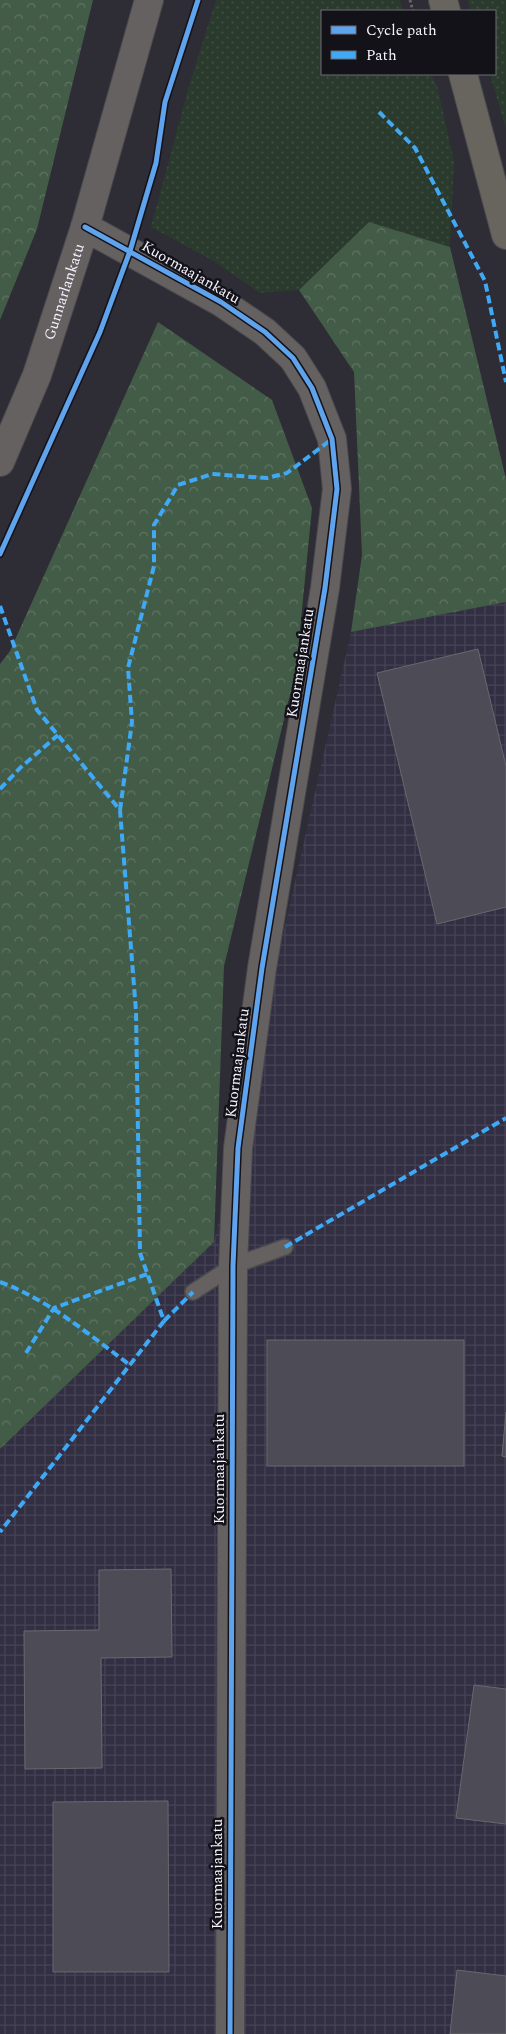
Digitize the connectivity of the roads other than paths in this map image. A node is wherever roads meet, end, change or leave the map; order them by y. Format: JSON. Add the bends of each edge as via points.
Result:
{"nodes":[{"id":1,"x":149,"y":0,"type":"edge"},
{"id":2,"x":463,"y":75,"type":"edge"},
{"id":3,"x":85,"y":227,"type":"junction"},
{"id":4,"x":506,"y":235,"type":"edge"},
{"id":5,"x":0,"y":462,"type":"edge"},
{"id":6,"x":285,"y":1247,"type":"dead end"},
{"id":7,"x":233,"y":1266,"type":"junction"},
{"id":8,"x":193,"y":1292,"type":"dead end"},
{"id":9,"x":230,"y":2034,"type":"edge"}],
"edges":[{"from":1,"to":3,"type":"street","name":"Gunnarlankatu"},
{"from":2,"to":4,"type":"highway"},
{"from":3,"to":5,"type":"street","name":"Gunnarlankatu","via":[[37,375]]},
{"from":3,"to":7,"type":"street","name":"Kuormaajankatu","via":[[221,302],[265,332],[293,358],[312,388],[332,439],[337,489],[325,588],[262,968],[238,1148]]},
{"from":6,"to":7,"type":"lane"},
{"from":7,"to":8,"type":"lane"},
{"from":7,"to":9,"type":"street","name":"Kuormaajankatu"}]}
